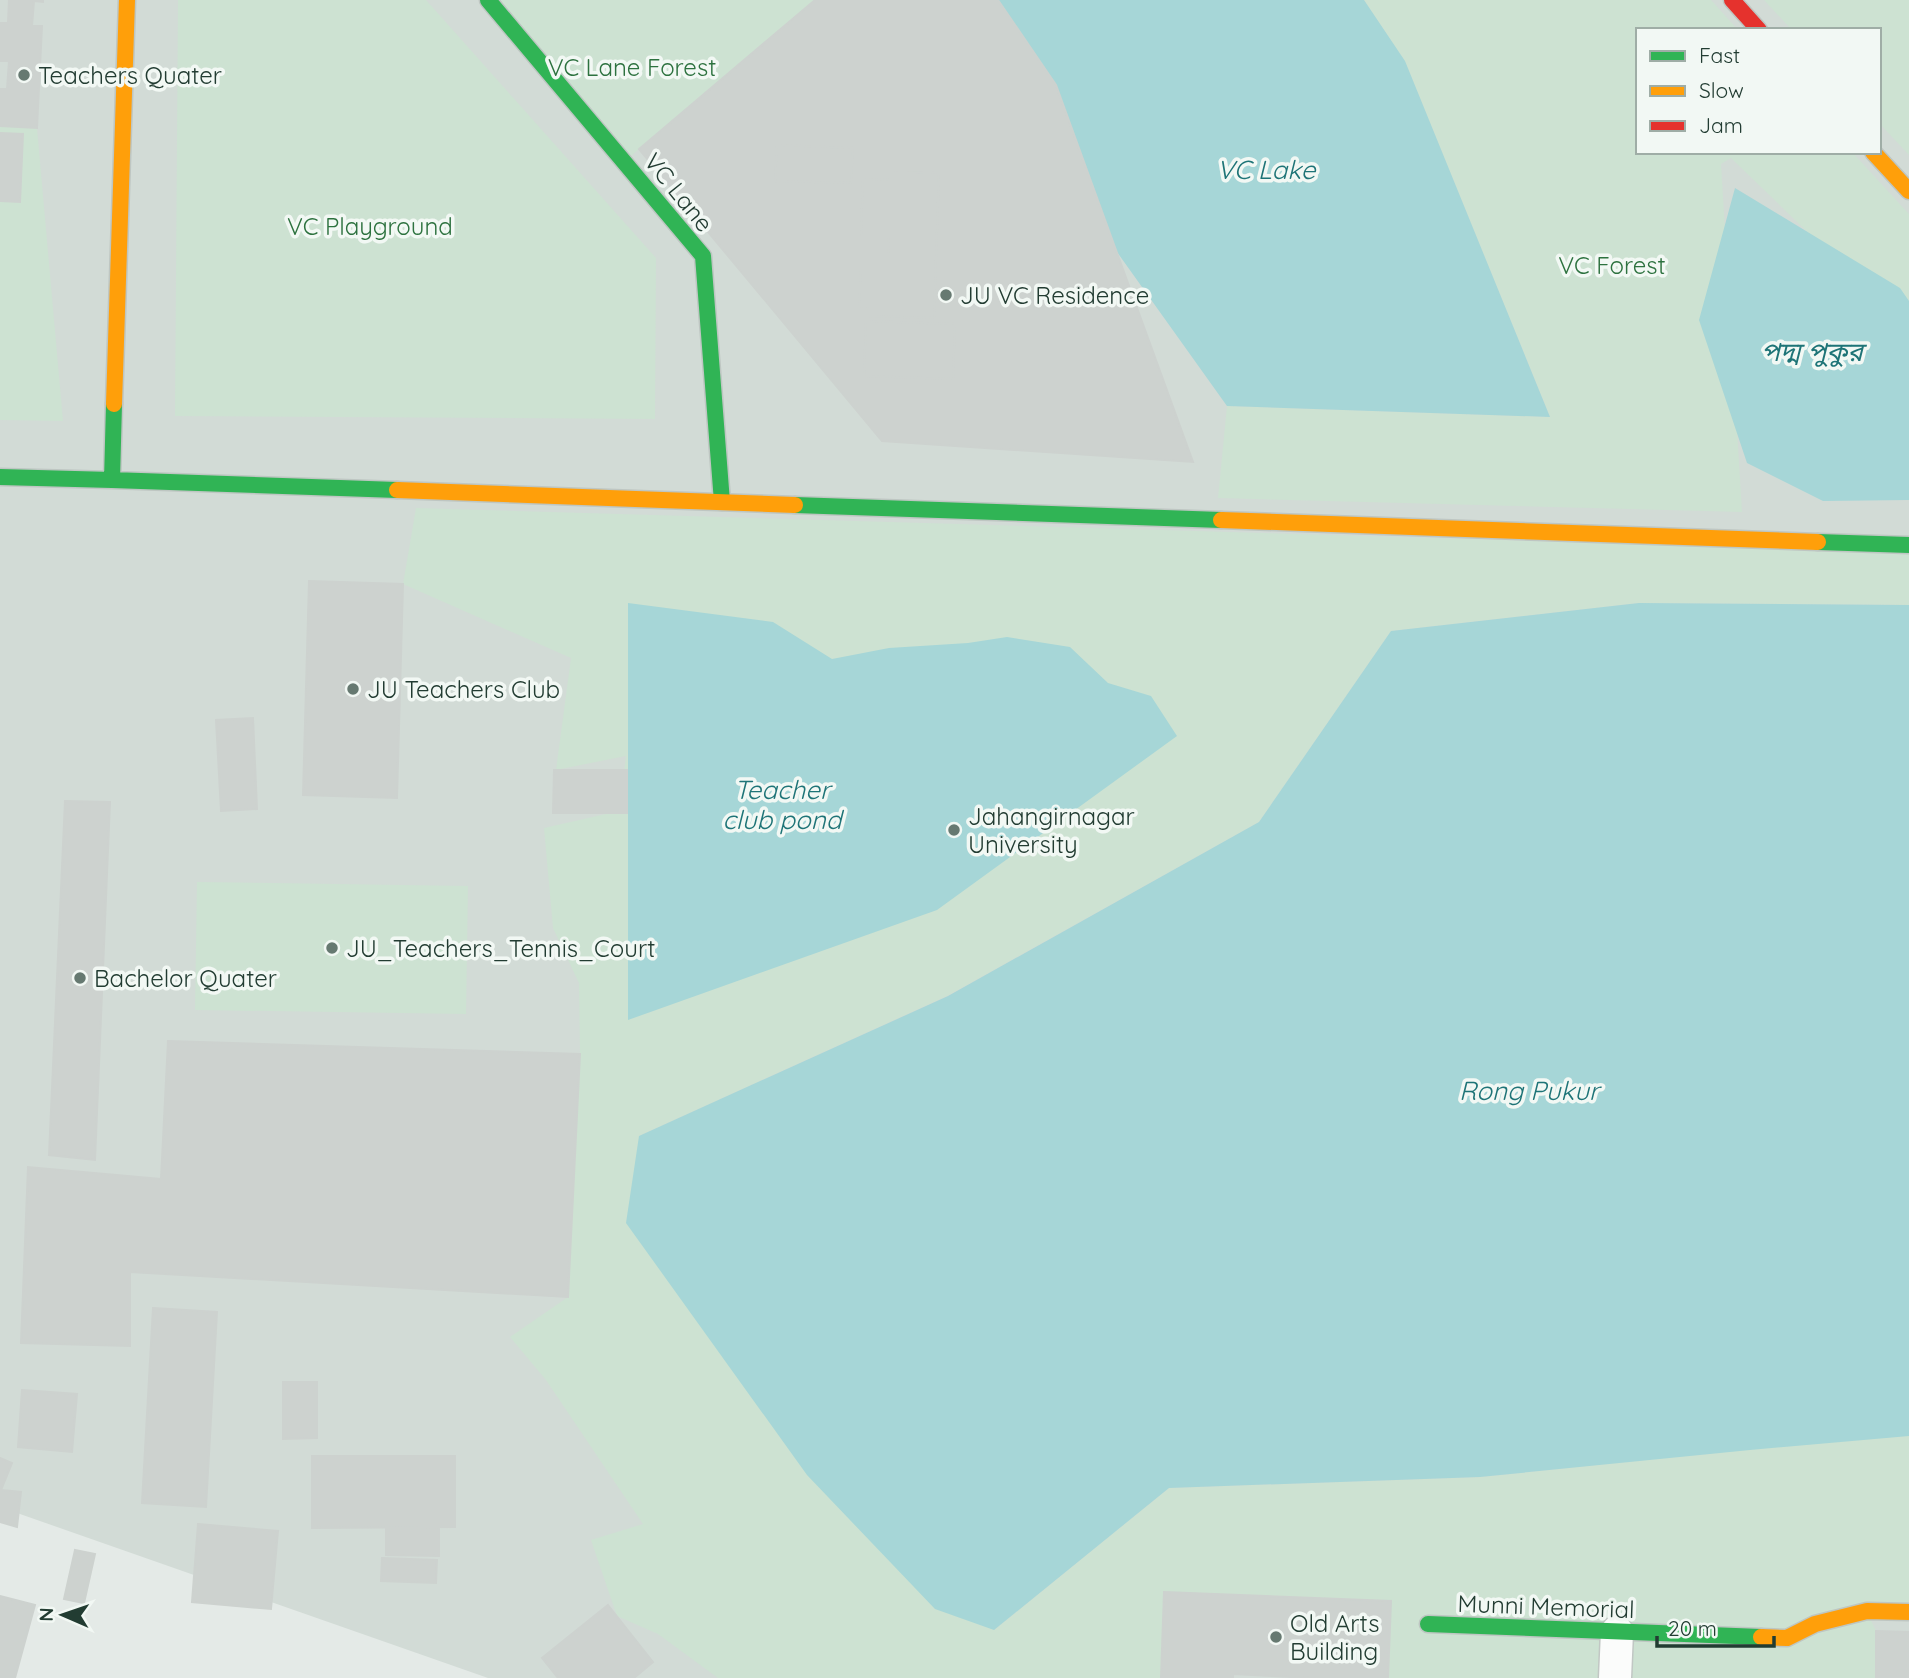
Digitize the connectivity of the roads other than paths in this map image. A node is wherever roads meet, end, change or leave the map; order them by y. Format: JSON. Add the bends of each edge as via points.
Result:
{"nodes":[{"id":1,"x":127,"y":0,"type":"edge"},
{"id":2,"x":488,"y":0,"type":"edge"},
{"id":3,"x":1732,"y":0,"type":"edge"},
{"id":4,"x":1757,"y":28,"type":"edge"},
{"id":5,"x":1875,"y":154,"type":"edge"},
{"id":6,"x":1909,"y":191,"type":"edge"},
{"id":7,"x":0,"y":477,"type":"edge"},
{"id":8,"x":112,"y":480,"type":"junction"},
{"id":9,"x":722,"y":502,"type":"junction"},
{"id":10,"x":1909,"y":545,"type":"edge"},
{"id":11,"x":1909,"y":1612,"type":"edge"},
{"id":12,"x":1428,"y":1624,"type":"dead end"},
{"id":13,"x":1617,"y":1632,"type":"junction"},
{"id":14,"x":1615,"y":1678,"type":"edge"}],
"edges":[{"from":1,"to":8,"type":"street"},
{"from":2,"to":9,"type":"street","name":"VC Lane","via":[[703,256]]},
{"from":3,"to":4,"type":"street"},
{"from":5,"to":6,"type":"street"},
{"from":7,"to":8,"type":"street"},
{"from":8,"to":9,"type":"street"},
{"from":9,"to":10,"type":"street"},
{"from":11,"to":13,"type":"street","name":"Munni Memorial","via":[[1867,1611],[1815,1624],[1787,1638]]},
{"from":12,"to":13,"type":"street","name":"Munni Memorial"},
{"from":13,"to":14,"type":"street"}]}
